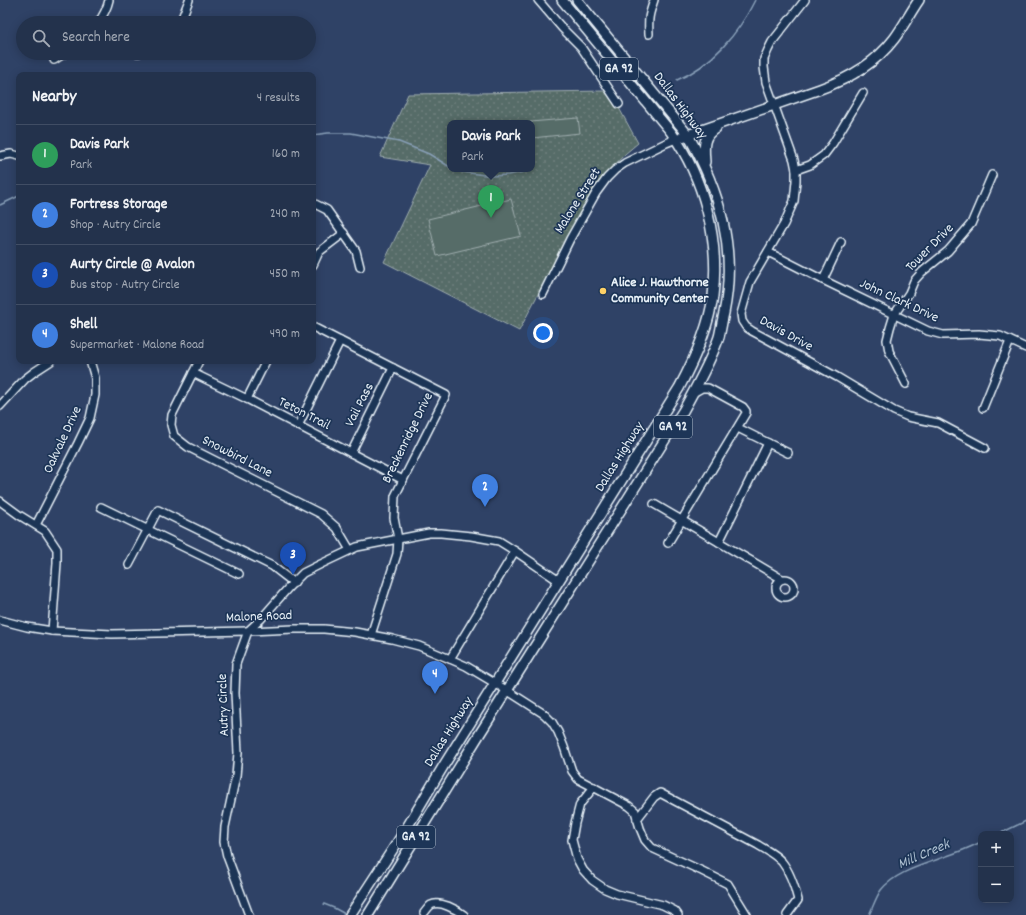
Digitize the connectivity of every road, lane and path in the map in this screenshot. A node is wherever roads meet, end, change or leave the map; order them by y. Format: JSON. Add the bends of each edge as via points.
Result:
{"nodes":[{"id":1,"x":109,"y":0,"type":"edge"},
{"id":2,"x":189,"y":0,"type":"edge"},
{"id":3,"x":538,"y":0,"type":"edge"},
{"id":4,"x":562,"y":0,"type":"edge"},
{"id":5,"x":577,"y":0,"type":"edge"},
{"id":6,"x":654,"y":0,"type":"edge"},
{"id":7,"x":805,"y":0,"type":"edge"},
{"id":8,"x":919,"y":0,"type":"edge"},
{"id":9,"x":104,"y":16,"type":"edge"},
{"id":10,"x":183,"y":16,"type":"edge"},
{"id":11,"x":650,"y":34,"type":"dead end"},
{"id":12,"x":863,"y":92,"type":"dead end"},
{"id":13,"x":619,"y":104,"type":"dead end"},
{"id":14,"x":774,"y":105,"type":"junction"},
{"id":15,"x":722,"y":124,"type":"junction"},
{"id":16,"x":688,"y":135,"type":"junction"},
{"id":17,"x":676,"y":139,"type":"junction"},
{"id":18,"x":16,"y":155,"type":"edge"},
{"id":19,"x":0,"y":156,"type":"edge"},
{"id":20,"x":706,"y":169,"type":"junction"},
{"id":21,"x":796,"y":170,"type":"junction"},
{"id":22,"x":992,"y":175,"type":"dead end"},
{"id":23,"x":316,"y":204,"type":"edge"},
{"id":24,"x":344,"y":233,"type":"junction"},
{"id":25,"x":841,"y":242,"type":"dead end"},
{"id":26,"x":768,"y":252,"type":"junction"},
{"id":27,"x":316,"y":258,"type":"edge"},
{"id":28,"x":360,"y":267,"type":"dead end"},
{"id":29,"x":823,"y":280,"type":"junction"},
{"id":30,"x":543,"y":294,"type":"dead end"},
{"id":31,"x":894,"y":315,"type":"junction"},
{"id":32,"x":316,"y":329,"type":"edge"},
{"id":33,"x":340,"y":341,"type":"junction"},
{"id":34,"x":1010,"y":341,"type":"junction"},
{"id":35,"x":1026,"y":348,"type":"edge"},
{"id":36,"x":46,"y":364,"type":"edge"},
{"id":37,"x":91,"y":364,"type":"edge"},
{"id":38,"x":198,"y":364,"type":"edge"},
{"id":39,"x":265,"y":364,"type":"edge"},
{"id":40,"x":393,"y":368,"type":"junction"},
{"id":41,"x":193,"y":373,"type":"junction"},
{"id":42,"x":703,"y":373,"type":"junction"},
{"id":43,"x":906,"y":384,"type":"dead end"},
{"id":44,"x":708,"y":388,"type":"junction"},
{"id":45,"x":692,"y":393,"type":"junction"},
{"id":46,"x":247,"y":400,"type":"junction"},
{"id":47,"x":0,"y":406,"type":"edge"},
{"id":48,"x":983,"y":408,"type":"dead end"},
{"id":49,"x":298,"y":426,"type":"junction"},
{"id":50,"x":738,"y":428,"type":"junction"},
{"id":51,"x":768,"y":443,"type":"junction"},
{"id":52,"x":985,"y":448,"type":"dead end"},
{"id":53,"x":351,"y":453,"type":"junction"},
{"id":54,"x":788,"y":453,"type":"dead end"},
{"id":55,"x":403,"y":480,"type":"junction"},
{"id":56,"x":0,"y":501,"type":"edge"},
{"id":57,"x":654,"y":504,"type":"dead end"},
{"id":58,"x":101,"y":507,"type":"dead end"},
{"id":59,"x":681,"y":520,"type":"junction"},
{"id":60,"x":36,"y":525,"type":"junction"},
{"id":61,"x":147,"y":530,"type":"junction"},
{"id":62,"x":398,"y":539,"type":"junction"},
{"id":63,"x":719,"y":542,"type":"junction"},
{"id":64,"x":668,"y":543,"type":"dead end"},
{"id":65,"x":350,"y":550,"type":"junction"},
{"id":66,"x":515,"y":551,"type":"junction"},
{"id":67,"x":129,"y":565,"type":"dead end"},
{"id":68,"x":239,"y":574,"type":"dead end"},
{"id":69,"x":782,"y":579,"type":"dead end"},
{"id":70,"x":560,"y":581,"type":"junction"},
{"id":71,"x":294,"y":582,"type":"junction"},
{"id":72,"x":0,"y":620,"type":"edge"},
{"id":73,"x":52,"y":630,"type":"junction"},
{"id":74,"x":248,"y":631,"type":"junction"},
{"id":75,"x":371,"y":635,"type":"junction"},
{"id":76,"x":450,"y":659,"type":"junction"},
{"id":77,"x":495,"y":683,"type":"junction"},
{"id":78,"x":508,"y":690,"type":"junction"},
{"id":79,"x":594,"y":787,"type":"junction"},
{"id":80,"x":637,"y":819,"type":"junction"},
{"id":81,"x":424,"y":913,"type":"dead end"},
{"id":82,"x":249,"y":915,"type":"edge"},
{"id":83,"x":350,"y":915,"type":"edge"},
{"id":84,"x":368,"y":915,"type":"edge"},
{"id":85,"x":464,"y":915,"type":"edge"},
{"id":86,"x":678,"y":915,"type":"edge"},
{"id":87,"x":747,"y":915,"type":"edge"},
{"id":88,"x":787,"y":915,"type":"edge"}],
"edges":[{"from":1,"to":9,"type":"street"},
{"from":2,"to":10,"type":"street"},
{"from":3,"to":13,"type":"street","via":[[581,47]]},
{"from":4,"to":17,"type":"main road","name":"Dallas Highway","number":"GA 92"},
{"from":5,"to":16,"type":"main road","name":"Dallas Highway","number":"GA 92"},
{"from":6,"to":11,"type":"street","via":[[648,20]]},
{"from":7,"to":14,"type":"street","via":[[772,42],[764,59],[764,72]]},
{"from":8,"to":14,"type":"main road","via":[[887,48],[869,64],[838,83]]},
{"from":12,"to":21,"type":"street","via":[[824,155],[810,165]]},
{"from":14,"to":15,"type":"main road","name":"Malone Street"},
{"from":14,"to":21,"type":"street","name":"Davis Drive","via":[[790,146]]},
{"from":15,"to":16,"type":"main road","name":"Malone Street"},
{"from":15,"to":20,"type":"main road","via":[[709,133],[705,141]]},
{"from":16,"to":17,"type":"main road","name":"Malone Street"},
{"from":16,"to":20,"type":"main road","name":"Dallas Highway","number":"GA 92"},
{"from":17,"to":30,"type":"street","name":"Malone Street","via":[[625,163],[607,178],[570,239]]},
{"from":17,"to":70,"type":"main road","name":"Dallas Highway","number":"GA 92","via":[[698,181],[711,225],[715,268],[709,314],[696,354],[679,388]]},
{"from":18,"to":19,"type":"street"},
{"from":20,"to":42,"type":"main road","name":"Dallas Highway","number":"GA 92","via":[[728,245],[728,290],[719,335]]},
{"from":21,"to":26,"type":"street","name":"Davis Drive","via":[[793,204]]},
{"from":22,"to":31,"type":"street","name":"Tower Drive","via":[[971,224],[948,251],[914,281]]},
{"from":23,"to":24,"type":"street","via":[[327,210]]},
{"from":24,"to":27,"type":"street","via":[[319,252]]},
{"from":24,"to":28,"type":"street","via":[[356,251]]},
{"from":25,"to":29,"type":"street"},
{"from":26,"to":29,"type":"street","name":"John Clark Drive"},
{"from":26,"to":52,"type":"street","name":"Davis Drive","via":[[748,286],[741,314],[746,327],[894,411],[908,417],[938,423]]},
{"from":29,"to":31,"type":"street","name":"John Clark Drive"},
{"from":31,"to":34,"type":"street","name":"John Clark Drive","via":[[943,335],[979,334],[1000,336]]},
{"from":31,"to":43,"type":"street","name":"Tower Drive","via":[[887,340],[896,366]]},
{"from":32,"to":33,"type":"street","name":"Breckenridge Drive"},
{"from":33,"to":40,"type":"street","name":"Breckenridge Drive"},
{"from":33,"to":49,"type":"street"},
{"from":34,"to":35,"type":"street","name":"John Clark Drive"},
{"from":34,"to":48,"type":"street"},
{"from":36,"to":47,"type":"street","via":[[25,379]]},
{"from":37,"to":60,"type":"street","name":"Oakvale Drive","via":[[95,395],[90,418]]},
{"from":38,"to":41,"type":"street","name":"Snowbird Lane"},
{"from":39,"to":46,"type":"street"},
{"from":40,"to":53,"type":"street","name":"Vail Pass"},
{"from":40,"to":55,"type":"street","name":"Breckenridge Drive","via":[[446,395]]},
{"from":41,"to":46,"type":"street","name":"Teton Trail"},
{"from":41,"to":65,"type":"street","name":"Snowbird Lane","via":[[172,415],[171,426],[174,436],[188,448],[321,514],[337,528]]},
{"from":42,"to":44,"type":"street","via":[[703,380]]},
{"from":42,"to":45,"type":"main road","name":"Dallas Highway","number":"GA 92"},
{"from":44,"to":45,"type":"street"},
{"from":44,"to":50,"type":"street","via":[[746,411]]},
{"from":45,"to":78,"type":"main road","name":"Dallas Highway","number":"GA 92"},
{"from":46,"to":49,"type":"street","name":"Teton Trail"},
{"from":49,"to":53,"type":"street","name":"Teton Trail"},
{"from":50,"to":51,"type":"street"},
{"from":50,"to":59,"type":"street"},
{"from":51,"to":54,"type":"street"},
{"from":51,"to":63,"type":"street"},
{"from":53,"to":55,"type":"street","name":"Teton Trail"},
{"from":55,"to":62,"type":"street","name":"Breckenridge Drive","via":[[394,496],[394,518]]},
{"from":56,"to":60,"type":"street"},
{"from":57,"to":59,"type":"street"},
{"from":58,"to":61,"type":"street"},
{"from":59,"to":63,"type":"street"},
{"from":59,"to":64,"type":"street"},
{"from":60,"to":73,"type":"street","via":[[45,531],[57,549]]},
{"from":61,"to":67,"type":"street"},
{"from":61,"to":68,"type":"street"},
{"from":61,"to":71,"type":"street","via":[[158,510],[272,566]]},
{"from":62,"to":65,"type":"street","name":"Autry Circle"},
{"from":62,"to":66,"type":"street","name":"Autry Circle","via":[[429,533],[471,536],[499,541]]},
{"from":62,"to":75,"type":"street","name":"Breckenridge Drive","via":[[397,554]]},
{"from":63,"to":69,"type":"street"},
{"from":65,"to":71,"type":"street","name":"Autry Circle","via":[[303,574]]},
{"from":66,"to":70,"type":"street","name":"Autry Circle"},
{"from":66,"to":76,"type":"street"},
{"from":70,"to":77,"type":"main road","name":"Dallas Highway","number":"GA 92"},
{"from":71,"to":74,"type":"street","name":"Autry Circle"},
{"from":72,"to":73,"type":"street","name":"Malone Road"},
{"from":73,"to":74,"type":"street","name":"Malone Road","via":[[112,634]]},
{"from":74,"to":75,"type":"street","name":"Malone Road","via":[[324,628]]},
{"from":74,"to":82,"type":"street","name":"Autry Circle","via":[[236,664],[238,753],[224,842]]},
{"from":75,"to":76,"type":"street","name":"Malone Road","via":[[419,646]]},
{"from":76,"to":77,"type":"street","name":"Malone Road"},
{"from":77,"to":78,"type":"street","name":"Malone Road"},
{"from":77,"to":83,"type":"main road","name":"Dallas Highway","number":"GA 92"},
{"from":78,"to":79,"type":"street","name":"Malone Road","via":[[552,722],[564,746],[572,771],[578,779]]},
{"from":78,"to":84,"type":"main road","name":"Dallas Highway","number":"GA 92"},
{"from":79,"to":80,"type":"street","name":"Malone Road","via":[[629,806],[635,811]]},
{"from":79,"to":86,"type":"street","via":[[580,804],[574,823],[572,840],[583,870],[605,889],[663,905]]},
{"from":80,"to":87,"type":"street","name":"Malone Road","via":[[645,840],[652,848],[728,884]]},
{"from":80,"to":88,"type":"street","via":[[654,796],[660,793],[774,854],[789,874],[798,900]]},
{"from":81,"to":85,"type":"street","via":[[430,905],[438,904]]}]}
